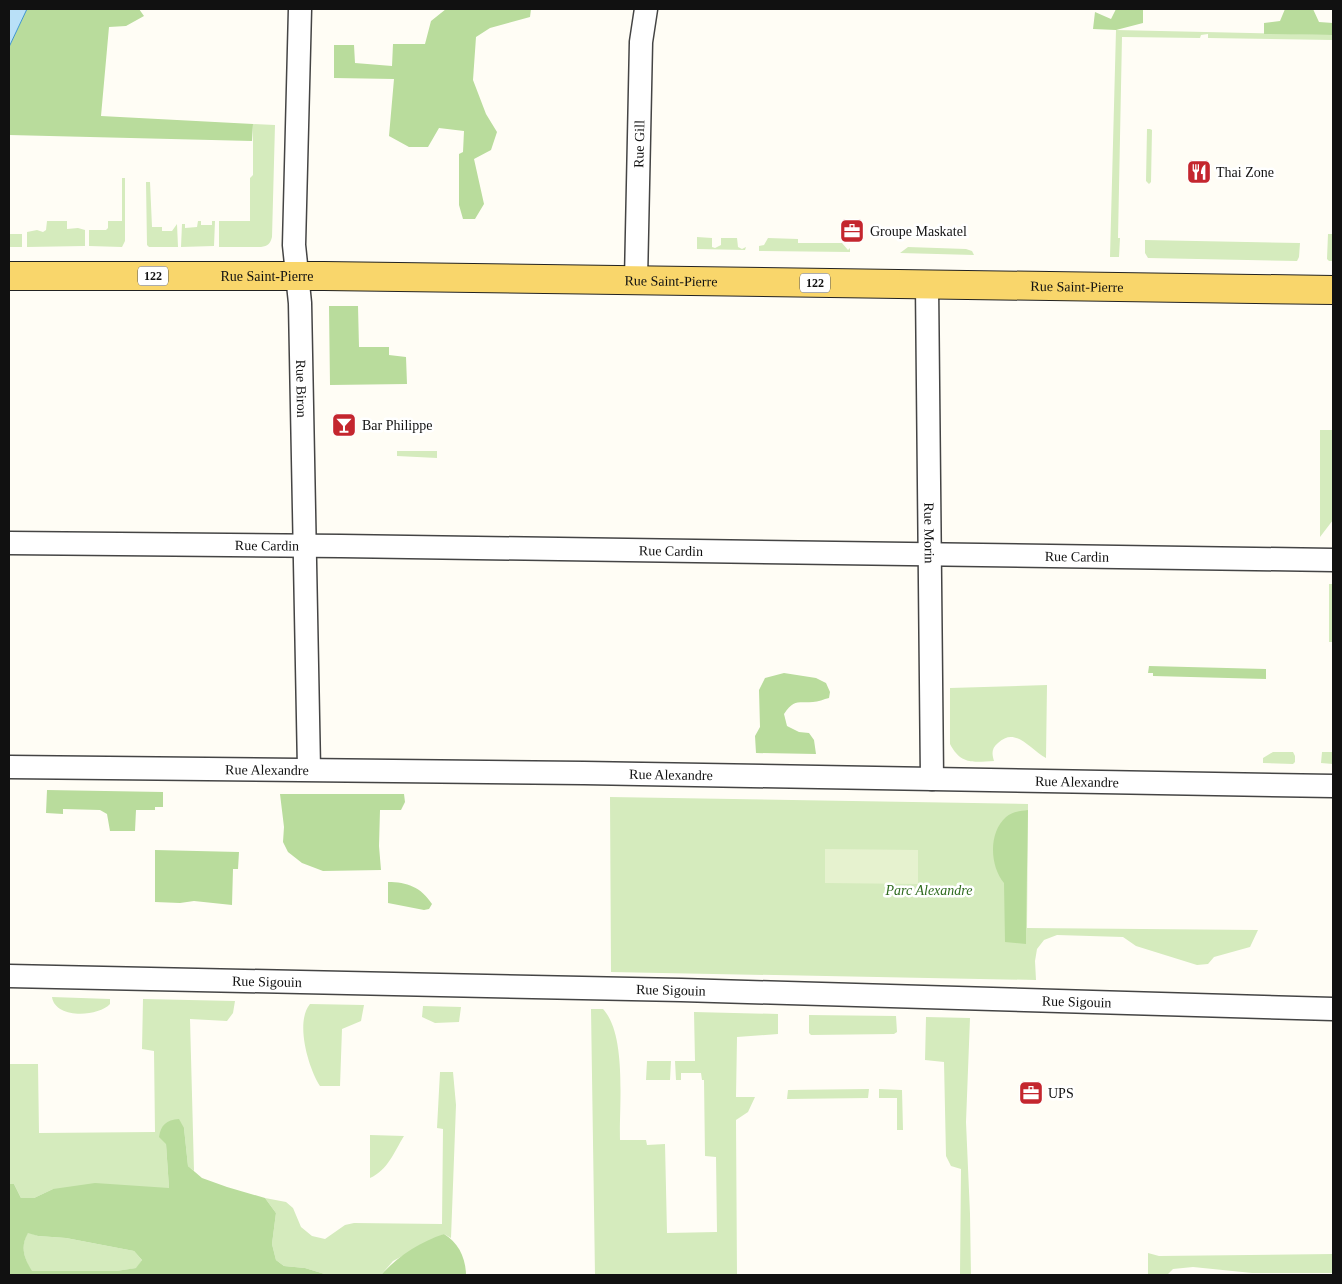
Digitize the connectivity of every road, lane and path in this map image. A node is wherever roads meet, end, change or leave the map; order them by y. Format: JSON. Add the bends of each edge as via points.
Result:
{"nodes":[{"id":1,"x":300,"y":9,"type":"edge"},
{"id":2,"x":646,"y":9,"type":"edge"},
{"id":3,"x":9,"y":276,"type":"edge"},
{"id":4,"x":297,"y":276,"type":"junction"},
{"id":5,"x":636,"y":280,"type":"junction"},
{"id":6,"x":927,"y":285,"type":"junction"},
{"id":7,"x":1333,"y":290,"type":"edge"},
{"id":8,"x":9,"y":543,"type":"edge"},
{"id":9,"x":305,"y":545,"type":"junction"},
{"id":10,"x":930,"y":553,"type":"junction"},
{"id":11,"x":1333,"y":560,"type":"edge"},
{"id":12,"x":9,"y":767,"type":"edge"},
{"id":13,"x":309,"y":769,"type":"junction"},
{"id":14,"x":932,"y":779,"type":"junction"},
{"id":15,"x":1333,"y":786,"type":"edge"},
{"id":16,"x":9,"y":976,"type":"edge"},
{"id":17,"x":1333,"y":1010,"type":"edge"}],
"edges":[{"from":1,"to":4,"type":"street","name":"Rue Biron","via":[[294,245]]},
{"from":2,"to":5,"type":"street","name":"Rue Gill","via":[[642,42]]},
{"from":3,"to":4,"type":"main road","name":"Rue Saint-Pierre","number":"122"},
{"from":4,"to":5,"type":"main road","name":"Rue Saint-Pierre","number":"122"},
{"from":4,"to":9,"type":"street","name":"Rue Biron"},
{"from":5,"to":6,"type":"main road","name":"Rue Saint-Pierre","number":"122"},
{"from":6,"to":7,"type":"main road","name":"Rue Saint-Pierre","number":"122"},
{"from":6,"to":10,"type":"street","name":"Rue Morin"},
{"from":8,"to":9,"type":"street","name":"Rue Cardin"},
{"from":9,"to":10,"type":"street","name":"Rue Cardin"},
{"from":9,"to":13,"type":"street","name":"Rue Biron"},
{"from":10,"to":11,"type":"street","name":"Rue Cardin"},
{"from":10,"to":14,"type":"street","name":"Rue Morin"},
{"from":12,"to":13,"type":"street","name":"Rue Alexandre"},
{"from":13,"to":14,"type":"street","name":"Rue Alexandre"},
{"from":14,"to":15,"type":"street","name":"Rue Alexandre"},
{"from":16,"to":17,"type":"street","name":"Rue Sigouin","via":[[681,990]]}]}
